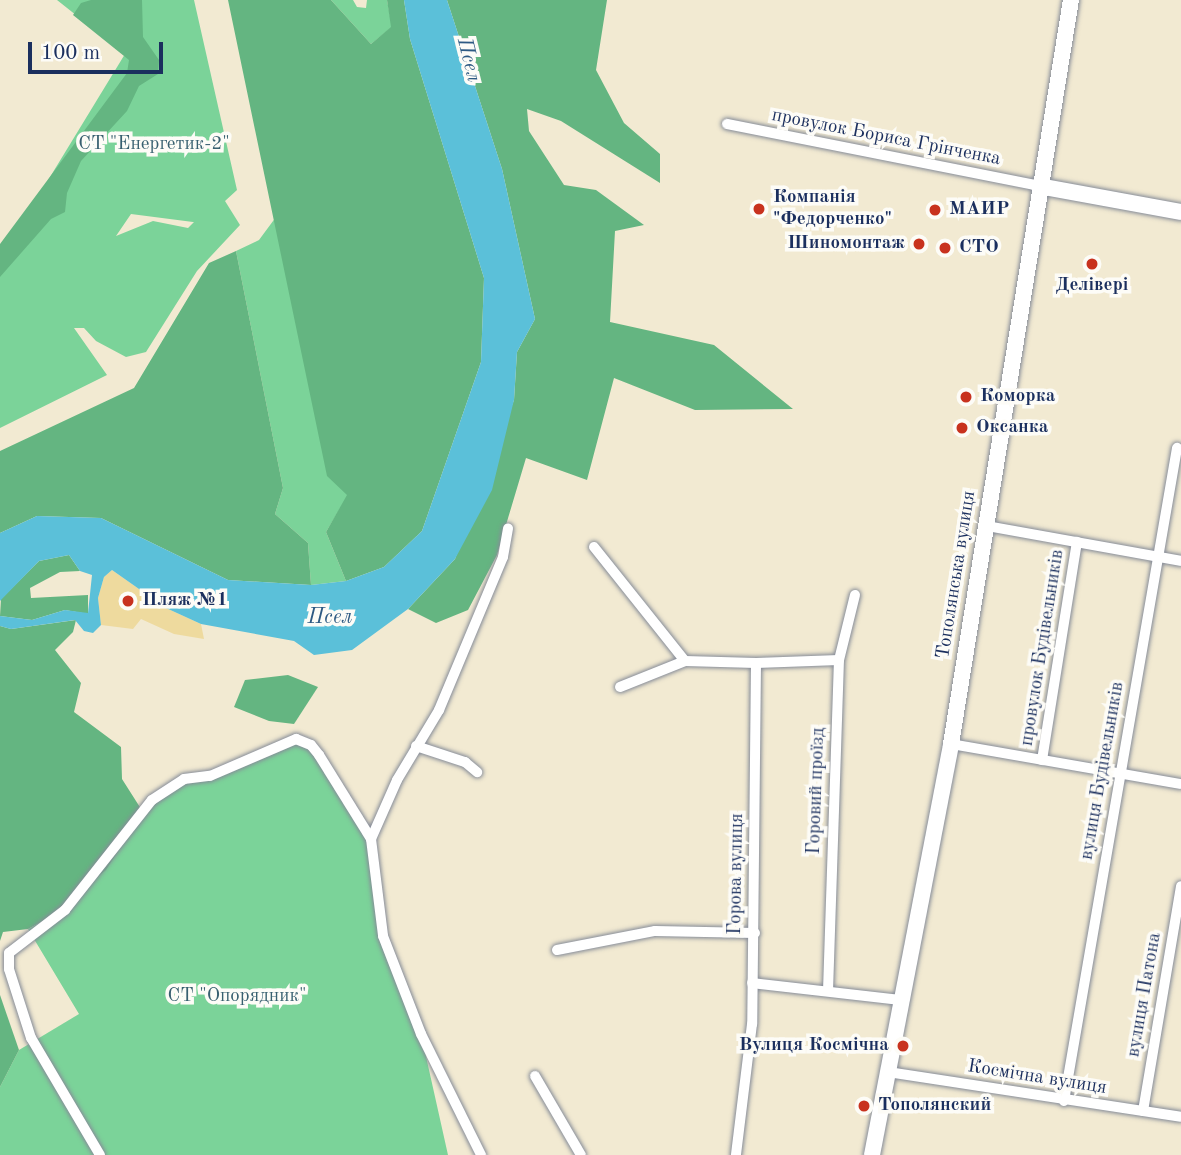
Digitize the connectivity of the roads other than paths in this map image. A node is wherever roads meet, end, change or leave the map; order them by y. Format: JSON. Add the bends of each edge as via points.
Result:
{"nodes":[{"id":1,"x":1071,"y":0,"type":"edge"},
{"id":2,"x":727,"y":124,"type":"dead end"},
{"id":3,"x":1039,"y":186,"type":"junction"},
{"id":4,"x":1181,"y":212,"type":"edge"},
{"id":5,"x":1177,"y":449,"type":"dead end"},
{"id":6,"x":987,"y":526,"type":"junction"},
{"id":7,"x":508,"y":528,"type":"dead end"},
{"id":8,"x":1077,"y":542,"type":"junction"},
{"id":9,"x":594,"y":547,"type":"dead end"},
{"id":10,"x":1159,"y":557,"type":"junction"},
{"id":11,"x":1181,"y":561,"type":"edge"},
{"id":12,"x":855,"y":595,"type":"dead end"},
{"id":13,"x":839,"y":660,"type":"junction"},
{"id":14,"x":685,"y":661,"type":"junction"},
{"id":15,"x":756,"y":663,"type":"junction"},
{"id":16,"x":620,"y":687,"type":"dead end"},
{"id":17,"x":951,"y":744,"type":"junction"},
{"id":18,"x":416,"y":746,"type":"junction"},
{"id":19,"x":1042,"y":760,"type":"junction"},
{"id":20,"x":477,"y":772,"type":"dead end"},
{"id":21,"x":1120,"y":774,"type":"junction"},
{"id":22,"x":1181,"y":784,"type":"edge"},
{"id":23,"x":372,"y":839,"type":"junction"},
{"id":24,"x":1181,"y":886,"type":"edge"},
{"id":25,"x":755,"y":933,"type":"junction"},
{"id":26,"x":556,"y":950,"type":"dead end"},
{"id":27,"x":752,"y":983,"type":"junction"},
{"id":28,"x":828,"y":991,"type":"junction"},
{"id":29,"x":902,"y":1000,"type":"junction"},
{"id":30,"x":888,"y":1072,"type":"junction"},
{"id":31,"x":536,"y":1076,"type":"dead end"},
{"id":32,"x":1064,"y":1101,"type":"junction"},
{"id":33,"x":1143,"y":1111,"type":"junction"},
{"id":34,"x":1181,"y":1117,"type":"edge"},
{"id":35,"x":100,"y":1155,"type":"edge"},
{"id":36,"x":481,"y":1155,"type":"edge"},
{"id":37,"x":581,"y":1155,"type":"edge"},
{"id":38,"x":736,"y":1155,"type":"edge"},
{"id":39,"x":872,"y":1155,"type":"edge"}],
"edges":[{"from":1,"to":3,"type":"street","name":"Тополянська вулиця"},
{"from":2,"to":3,"type":"street","name":"провулок Бориса Грінченка"},
{"from":3,"to":4,"type":"street"},
{"from":3,"to":6,"type":"street","name":"Тополянська вулиця"},
{"from":5,"to":10,"type":"street","name":"вулиця Будівельників"},
{"from":6,"to":8,"type":"street"},
{"from":6,"to":17,"type":"street","name":"Тополянська вулиця"},
{"from":7,"to":18,"type":"street","via":[[503,557],[439,709]]},
{"from":8,"to":10,"type":"street"},
{"from":8,"to":19,"type":"street","name":"провулок Будівельників"},
{"from":9,"to":14,"type":"street"},
{"from":10,"to":11,"type":"street"},
{"from":10,"to":21,"type":"street","name":"вулиця Будівельників"},
{"from":12,"to":13,"type":"street","name":"Горовий проїзд"},
{"from":13,"to":15,"type":"street"},
{"from":13,"to":28,"type":"street","name":"Горовий проїзд"},
{"from":14,"to":15,"type":"street"},
{"from":14,"to":16,"type":"street"},
{"from":15,"to":25,"type":"street","name":"Горова вулиця"},
{"from":17,"to":19,"type":"street","name":"провулок Будівельників"},
{"from":17,"to":29,"type":"street","name":"Тополянська вулиця"},
{"from":18,"to":20,"type":"street","via":[[464,762]]},
{"from":18,"to":23,"type":"street"},
{"from":19,"to":21,"type":"street","name":"провулок Будівельників"},
{"from":21,"to":22,"type":"street","name":"провулок Будівельників"},
{"from":21,"to":32,"type":"street","name":"вулиця Будівельників"},
{"from":23,"to":35,"type":"street","via":[[311,745],[288,740],[210,776],[184,779],[152,800],[65,910],[14,944],[9,969],[30,1038]]},
{"from":23,"to":36,"type":"street","via":[[383,936],[421,1034]]},
{"from":24,"to":33,"type":"street","name":"вулиця Патона"},
{"from":25,"to":26,"type":"street","via":[[655,931]]},
{"from":25,"to":27,"type":"street","name":"Горова вулиця"},
{"from":27,"to":28,"type":"street"},
{"from":27,"to":38,"type":"street","name":"Горова вулиця"},
{"from":28,"to":29,"type":"street"},
{"from":29,"to":30,"type":"street","name":"Тополянська вулиця"},
{"from":30,"to":32,"type":"street","name":"Космічна вулиця"},
{"from":30,"to":39,"type":"street","name":"Тополянська вулиця"},
{"from":31,"to":37,"type":"street"},
{"from":32,"to":33,"type":"street","name":"Космічна вулиця"},
{"from":33,"to":34,"type":"street","name":"Космічна вулиця"}]}
